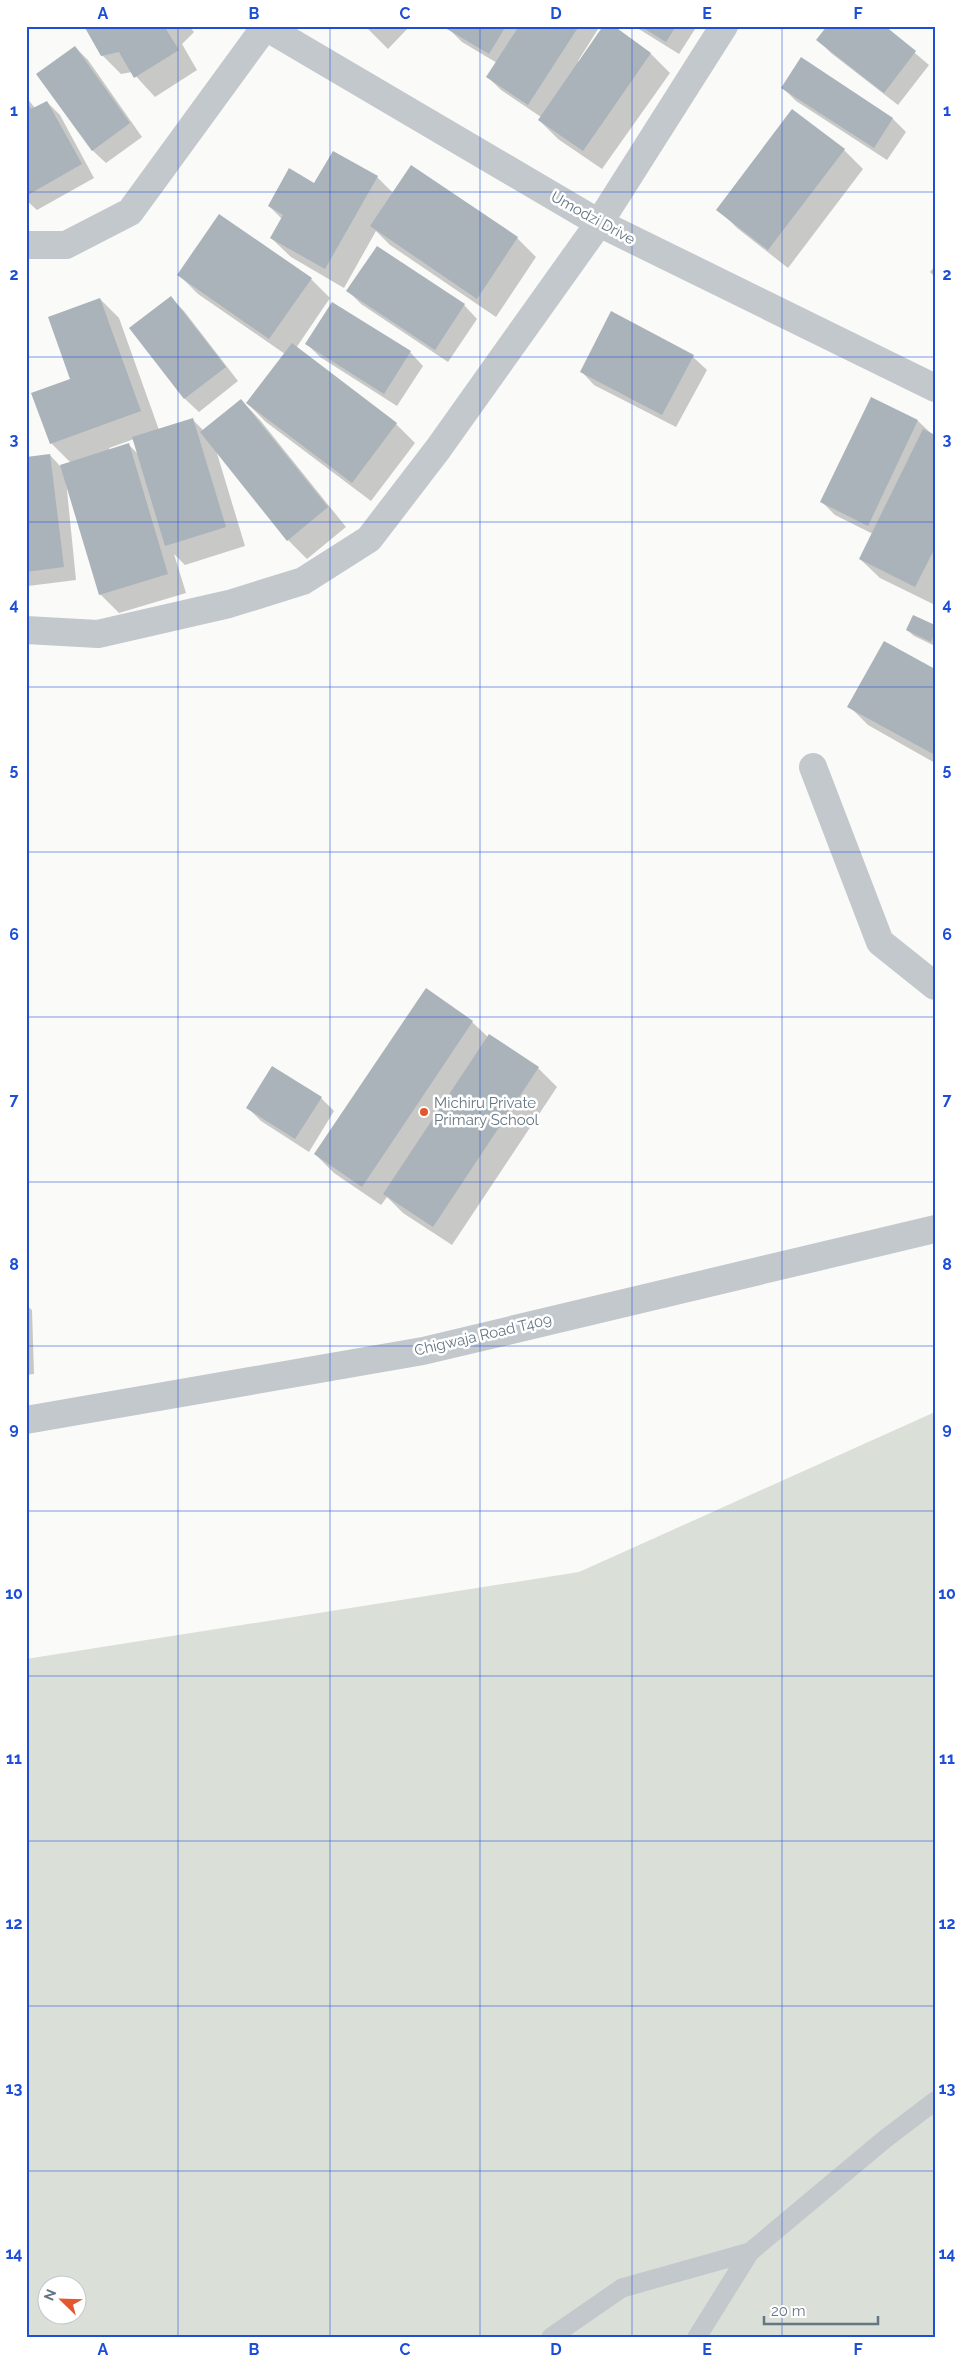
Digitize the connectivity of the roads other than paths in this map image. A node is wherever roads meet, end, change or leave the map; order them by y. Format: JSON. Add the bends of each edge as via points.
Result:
{"nodes":[{"id":1,"x":724,"y":26,"type":"edge"},
{"id":2,"x":265,"y":27,"type":"edge"},
{"id":3,"x":599,"y":223,"type":"junction"},
{"id":4,"x":26,"y":245,"type":"edge"},
{"id":5,"x":935,"y":388,"type":"edge"},
{"id":6,"x":26,"y":630,"type":"edge"},
{"id":7,"x":813,"y":767,"type":"dead end"},
{"id":8,"x":935,"y":986,"type":"edge"},
{"id":9,"x":935,"y":1229,"type":"edge"},
{"id":10,"x":26,"y":1420,"type":"edge"},
{"id":11,"x":935,"y":2101,"type":"edge"},
{"id":12,"x":750,"y":2252,"type":"junction"},
{"id":13,"x":551,"y":2337,"type":"edge"},
{"id":14,"x":697,"y":2337,"type":"edge"}],
"edges":[{"from":1,"to":3,"type":"street"},
{"from":2,"to":3,"type":"street","name":"Umodzi Drive"},
{"from":2,"to":4,"type":"street","via":[[130,212],[66,245]]},
{"from":3,"to":5,"type":"street","name":"Umodzi Drive"},
{"from":3,"to":6,"type":"street","via":[[370,539],[303,581],[229,604],[98,634]]},
{"from":7,"to":8,"type":"street","via":[[880,942]]},
{"from":9,"to":10,"type":"street","name":"Chigwaja Road T409","via":[[423,1350]]},
{"from":11,"to":12,"type":"lane"},
{"from":12,"to":13,"type":"lane","via":[[622,2288]]},
{"from":12,"to":14,"type":"lane"}]}
